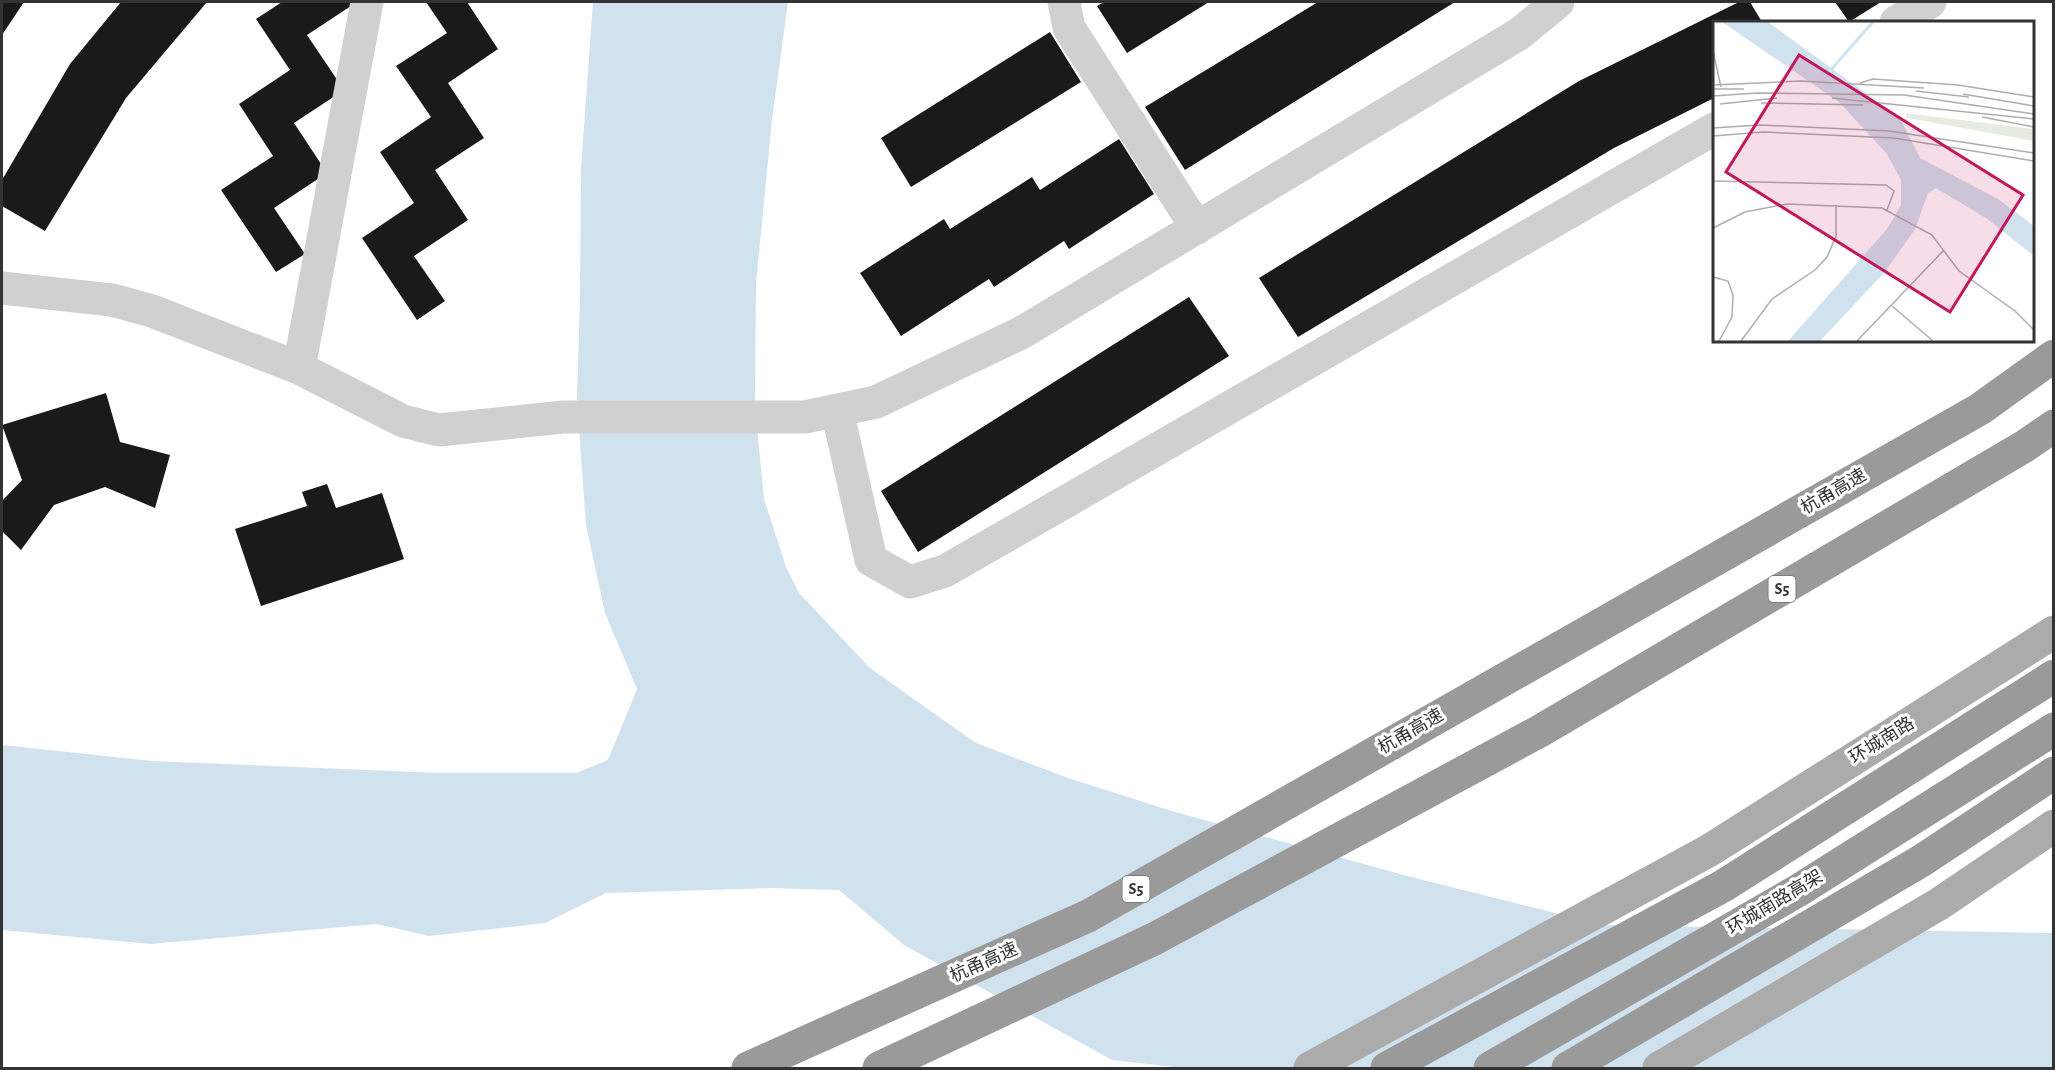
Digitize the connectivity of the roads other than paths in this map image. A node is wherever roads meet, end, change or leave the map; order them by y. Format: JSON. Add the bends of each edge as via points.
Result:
{"nodes":[{"id":1,"x":367,"y":2,"type":"edge"},
{"id":2,"x":1064,"y":2,"type":"edge"},
{"id":3,"x":1558,"y":2,"type":"edge"},
{"id":4,"x":1930,"y":2,"type":"edge"},
{"id":5,"x":1898,"y":21,"type":"edge"},
{"id":6,"x":1713,"y":130,"type":"edge"},
{"id":7,"x":1197,"y":228,"type":"junction"},
{"id":8,"x":2,"y":288,"type":"edge"},
{"id":9,"x":2054,"y":356,"type":"edge"},
{"id":10,"x":299,"y":368,"type":"junction"},
{"id":11,"x":837,"y":410,"type":"junction"},
{"id":12,"x":2054,"y":426,"type":"edge"},
{"id":13,"x":2054,"y":632,"type":"edge"},
{"id":14,"x":2054,"y":676,"type":"edge"},
{"id":15,"x":2054,"y":729,"type":"edge"},
{"id":16,"x":2054,"y":773,"type":"edge"},
{"id":17,"x":2054,"y":826,"type":"edge"},
{"id":18,"x":748,"y":1068,"type":"edge"},
{"id":19,"x":879,"y":1068,"type":"edge"},
{"id":20,"x":1310,"y":1068,"type":"edge"},
{"id":21,"x":1387,"y":1068,"type":"edge"},
{"id":22,"x":1490,"y":1068,"type":"edge"},
{"id":23,"x":1568,"y":1068,"type":"edge"},
{"id":24,"x":1659,"y":1068,"type":"edge"}],
"edges":[{"from":1,"to":10,"type":"street"},
{"from":2,"to":7,"type":"street","via":[[1069,28]]},
{"from":3,"to":7,"type":"street","via":[[1519,34]]},
{"from":4,"to":5,"type":"street"},
{"from":6,"to":11,"type":"street","via":[[945,571],[910,582],[871,560]]},
{"from":7,"to":11,"type":"street","via":[[1021,333],[876,402]]},
{"from":8,"to":10,"type":"street","via":[[112,300],[152,311]]},
{"from":9,"to":18,"type":"highway","name":"杭甬高速","number":"S5","via":[[1980,409],[1088,916]]},
{"from":10,"to":11,"type":"street","via":[[403,421],[439,430],[563,417],[805,417]]},
{"from":12,"to":19,"type":"highway","number":"S5","via":[[1540,731],[1154,939]]},
{"from":13,"to":20,"type":"main road","name":"环城南路","via":[[1710,850]]},
{"from":14,"to":21,"type":"highway","via":[[1724,886]]},
{"from":15,"to":22,"type":"highway","name":"环城南路高架","via":[[1799,890]]},
{"from":16,"to":23,"type":"highway","name":"环城南路高架","via":[[1921,861]]},
{"from":17,"to":24,"type":"main road","via":[[1939,904]]}]}
